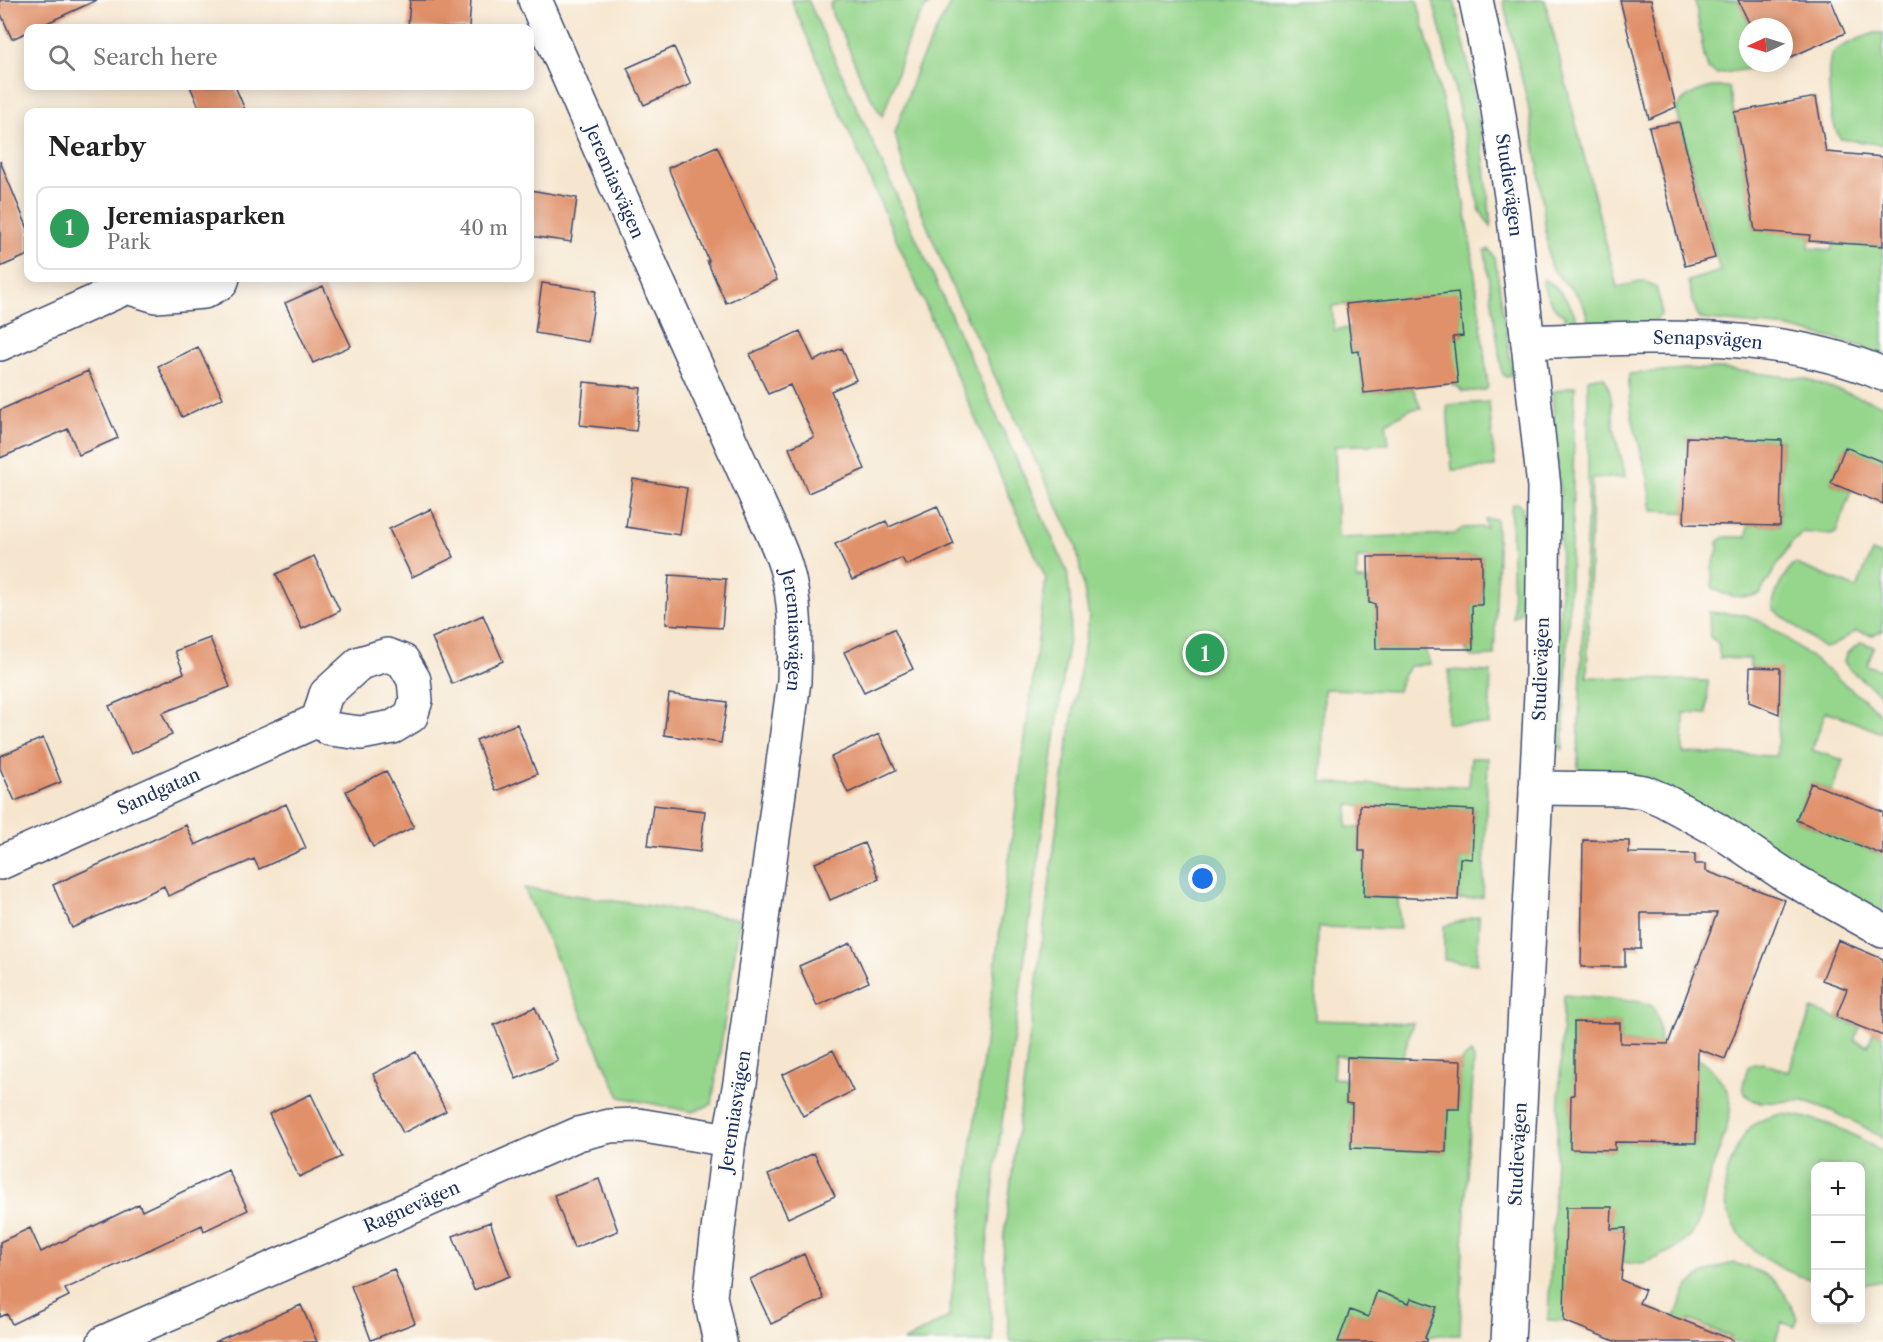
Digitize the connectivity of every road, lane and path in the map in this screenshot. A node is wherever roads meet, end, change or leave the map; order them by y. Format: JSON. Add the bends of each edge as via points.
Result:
{"nodes":[{"id":1,"x":535,"y":0,"type":"edge"},
{"id":2,"x":1476,"y":0,"type":"edge"},
{"id":3,"x":129,"y":282,"type":"edge"},
{"id":4,"x":221,"y":282,"type":"edge"},
{"id":5,"x":1528,"y":342,"type":"junction"},
{"id":6,"x":0,"y":344,"type":"edge"},
{"id":7,"x":1883,"y":374,"type":"edge"},
{"id":8,"x":318,"y":720,"type":"dead end"},
{"id":9,"x":1536,"y":788,"type":"junction"},
{"id":10,"x":0,"y":863,"type":"edge"},
{"id":11,"x":1883,"y":932,"type":"edge"},
{"id":12,"x":729,"y":1140,"type":"junction"},
{"id":13,"x":104,"y":1342,"type":"edge"},
{"id":14,"x":720,"y":1342,"type":"edge"},
{"id":15,"x":1508,"y":1342,"type":"edge"}],
"edges":[{"from":1,"to":12,"type":"street","name":"Jeremiasvägen","via":[[770,528],[786,568],[793,605],[794,681]]},
{"from":2,"to":5,"type":"street","name":"Studievägen","via":[[1496,96]]},
{"from":3,"to":4,"type":"street","via":[[156,296],[204,292]]},
{"from":3,"to":6,"type":"street"},
{"from":5,"to":7,"type":"street","name":"Senapsvägen","via":[[1684,337],[1828,354]]},
{"from":5,"to":9,"type":"street","name":"Studievägen","via":[[1544,487]]},
{"from":8,"to":10,"type":"street","name":"Sandgatan"},
{"from":9,"to":11,"type":"street","via":[[1644,792],[1716,829],[1788,877]]},
{"from":9,"to":15,"type":"street","name":"Studievägen"},
{"from":12,"to":13,"type":"street","name":"Ragnevägen","via":[[638,1125],[610,1126],[578,1134]]},
{"from":12,"to":14,"type":"street","name":"Jeremiasvägen","via":[[710,1296]]}]}
